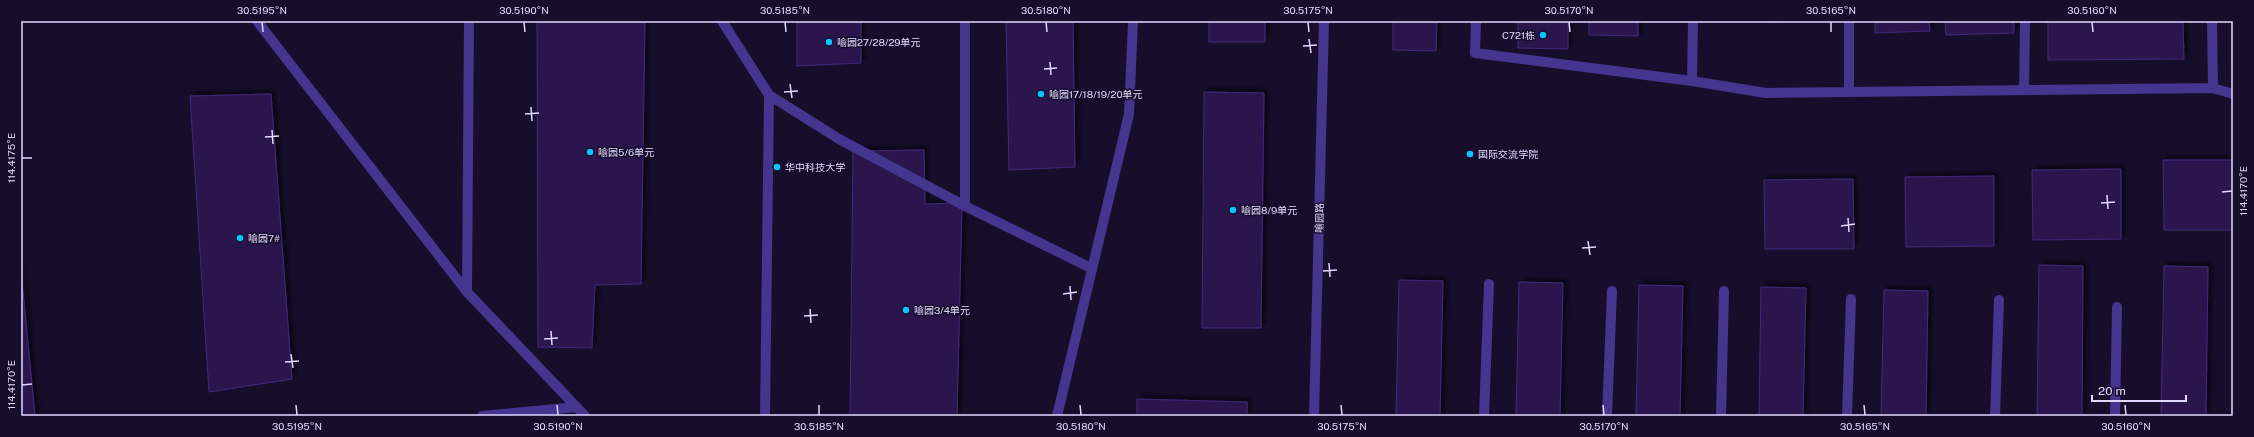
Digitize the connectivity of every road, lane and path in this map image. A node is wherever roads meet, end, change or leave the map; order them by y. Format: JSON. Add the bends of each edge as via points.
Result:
{"nodes":[{"id":1,"x":257,"y":21,"type":"edge"},
{"id":2,"x":266,"y":21,"type":"edge"},
{"id":3,"x":469,"y":21,"type":"edge"},
{"id":4,"x":722,"y":21,"type":"edge"},
{"id":5,"x":965,"y":21,"type":"edge"},
{"id":6,"x":1133,"y":21,"type":"edge"},
{"id":7,"x":1324,"y":21,"type":"edge"},
{"id":8,"x":1476,"y":21,"type":"edge"},
{"id":9,"x":1693,"y":21,"type":"edge"},
{"id":10,"x":1849,"y":21,"type":"edge"},
{"id":11,"x":2025,"y":21,"type":"edge"},
{"id":12,"x":2212,"y":21,"type":"edge"},
{"id":13,"x":266,"y":34,"type":"junction"},
{"id":14,"x":1692,"y":81,"type":"junction"},
{"id":15,"x":2213,"y":88,"type":"junction"},
{"id":16,"x":2024,"y":90,"type":"junction"},
{"id":17,"x":1849,"y":92,"type":"junction"},
{"id":18,"x":2233,"y":94,"type":"edge"},
{"id":19,"x":770,"y":95,"type":"junction"},
{"id":20,"x":965,"y":206,"type":"junction"},
{"id":21,"x":1091,"y":268,"type":"junction"},
{"id":22,"x":1489,"y":284,"type":"dead end"},
{"id":23,"x":1612,"y":291,"type":"dead end"},
{"id":24,"x":1724,"y":291,"type":"dead end"},
{"id":25,"x":467,"y":292,"type":"junction"},
{"id":26,"x":1851,"y":299,"type":"dead end"},
{"id":27,"x":1999,"y":300,"type":"dead end"},
{"id":28,"x":2118,"y":307,"type":"dead end"},
{"id":29,"x":577,"y":407,"type":"junction"},
{"id":30,"x":482,"y":416,"type":"edge"},
{"id":31,"x":586,"y":416,"type":"edge"},
{"id":32,"x":765,"y":416,"type":"edge"},
{"id":33,"x":1057,"y":416,"type":"edge"},
{"id":34,"x":1314,"y":416,"type":"edge"},
{"id":35,"x":1484,"y":416,"type":"edge"},
{"id":36,"x":1607,"y":416,"type":"edge"},
{"id":37,"x":1721,"y":416,"type":"edge"},
{"id":38,"x":1847,"y":416,"type":"edge"},
{"id":39,"x":1995,"y":416,"type":"edge"},
{"id":40,"x":2115,"y":416,"type":"edge"}],
"edges":[{"from":1,"to":13,"type":"street"},
{"from":2,"to":13,"type":"street"},
{"from":3,"to":25,"type":"street"},
{"from":4,"to":19,"type":"street"},
{"from":5,"to":20,"type":"street"},
{"from":6,"to":21,"type":"street","via":[[1129,114]]},
{"from":7,"to":34,"type":"street","name":"喻园路"},
{"from":8,"to":14,"type":"street","via":[[1475,53]]},
{"from":9,"to":14,"type":"street"},
{"from":10,"to":17,"type":"street"},
{"from":11,"to":16,"type":"street"},
{"from":12,"to":15,"type":"street"},
{"from":13,"to":25,"type":"street"},
{"from":14,"to":17,"type":"street","via":[[1766,93]]},
{"from":15,"to":16,"type":"street"},
{"from":15,"to":18,"type":"street"},
{"from":16,"to":17,"type":"street"},
{"from":19,"to":20,"type":"street","via":[[839,139]]},
{"from":19,"to":32,"type":"street"},
{"from":20,"to":21,"type":"street"},
{"from":21,"to":33,"type":"street"},
{"from":22,"to":35,"type":"street"},
{"from":23,"to":36,"type":"street"},
{"from":24,"to":37,"type":"street"},
{"from":25,"to":29,"type":"street"},
{"from":26,"to":38,"type":"street"},
{"from":27,"to":39,"type":"street"},
{"from":28,"to":40,"type":"street"},
{"from":29,"to":30,"type":"street"},
{"from":29,"to":31,"type":"street"}]}
